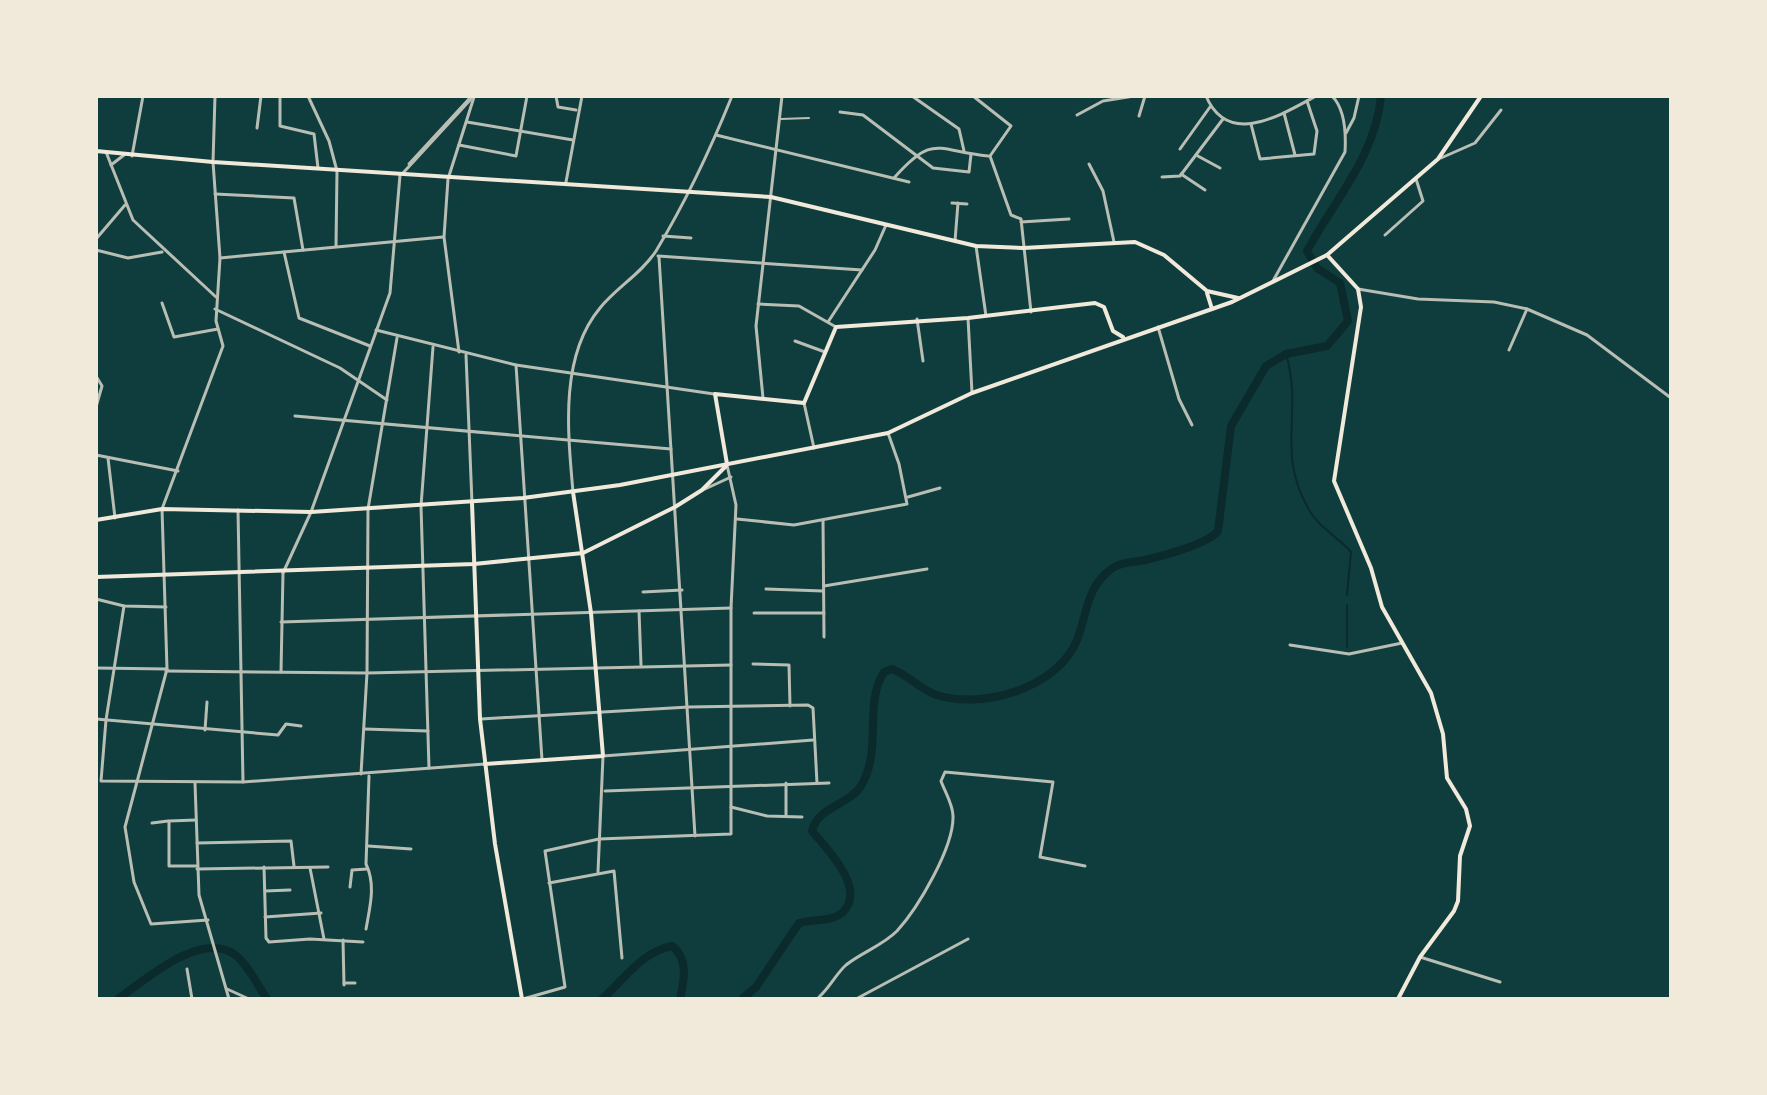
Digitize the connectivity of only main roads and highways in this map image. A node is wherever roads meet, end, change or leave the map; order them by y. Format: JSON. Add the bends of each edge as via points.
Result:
{"nodes":[{"id":1,"x":1481,"y":96,"type":"edge"},
{"id":2,"x":96,"y":151,"type":"edge"},
{"id":3,"x":1324,"y":256,"type":"junction"},
{"id":4,"x":1207,"y":291,"type":"junction"},
{"id":5,"x":1241,"y":298,"type":"junction"},
{"id":6,"x":1212,"y":309,"type":"junction"},
{"id":7,"x":1126,"y":338,"type":"junction"},
{"id":8,"x":727,"y":464,"type":"junction"},
{"id":9,"x":573,"y":492,"type":"junction"},
{"id":10,"x":472,"y":503,"type":"junction"},
{"id":11,"x":96,"y":520,"type":"edge"},
{"id":12,"x":583,"y":553,"type":"junction"},
{"id":13,"x":474,"y":564,"type":"junction"},
{"id":14,"x":96,"y":577,"type":"edge"},
{"id":15,"x":485,"y":764,"type":"junction"},
{"id":16,"x":522,"y":999,"type":"edge"},
{"id":17,"x":1398,"y":999,"type":"edge"}],
"edges":[{"from":1,"to":3,"type":"main road","via":[[1438,159]]},
{"from":2,"to":4,"type":"main road","via":[[448,179],[771,197],[976,246],[1135,242],[1151,247]]},
{"from":3,"to":5,"type":"main road"},
{"from":3,"to":17,"type":"main road","via":[[1358,289],[1359,322],[1334,481],[1382,607],[1431,693],[1443,734],[1447,778],[1470,826],[1460,856],[1458,901]]},
{"from":4,"to":5,"type":"main road"},
{"from":4,"to":6,"type":"main road"},
{"from":5,"to":6,"type":"main road"},
{"from":6,"to":7,"type":"main road"},
{"from":7,"to":8,"type":"main road","via":[[972,393],[888,433]]},
{"from":7,"to":8,"type":"main road","via":[[1116,335],[1104,307],[1095,303],[836,327],[804,403],[715,394]]},
{"from":8,"to":9,"type":"main road"},
{"from":8,"to":12,"type":"main road","via":[[702,490],[675,507]]},
{"from":9,"to":10,"type":"main road"},
{"from":9,"to":12,"type":"main road"},
{"from":10,"to":11,"type":"main road","via":[[311,512],[162,509]]},
{"from":10,"to":13,"type":"main road"},
{"from":12,"to":13,"type":"main road"},
{"from":12,"to":15,"type":"main road","via":[[603,756]]},
{"from":13,"to":14,"type":"main road"},
{"from":13,"to":15,"type":"main road","via":[[475,671]]},
{"from":15,"to":16,"type":"main road"}]}
